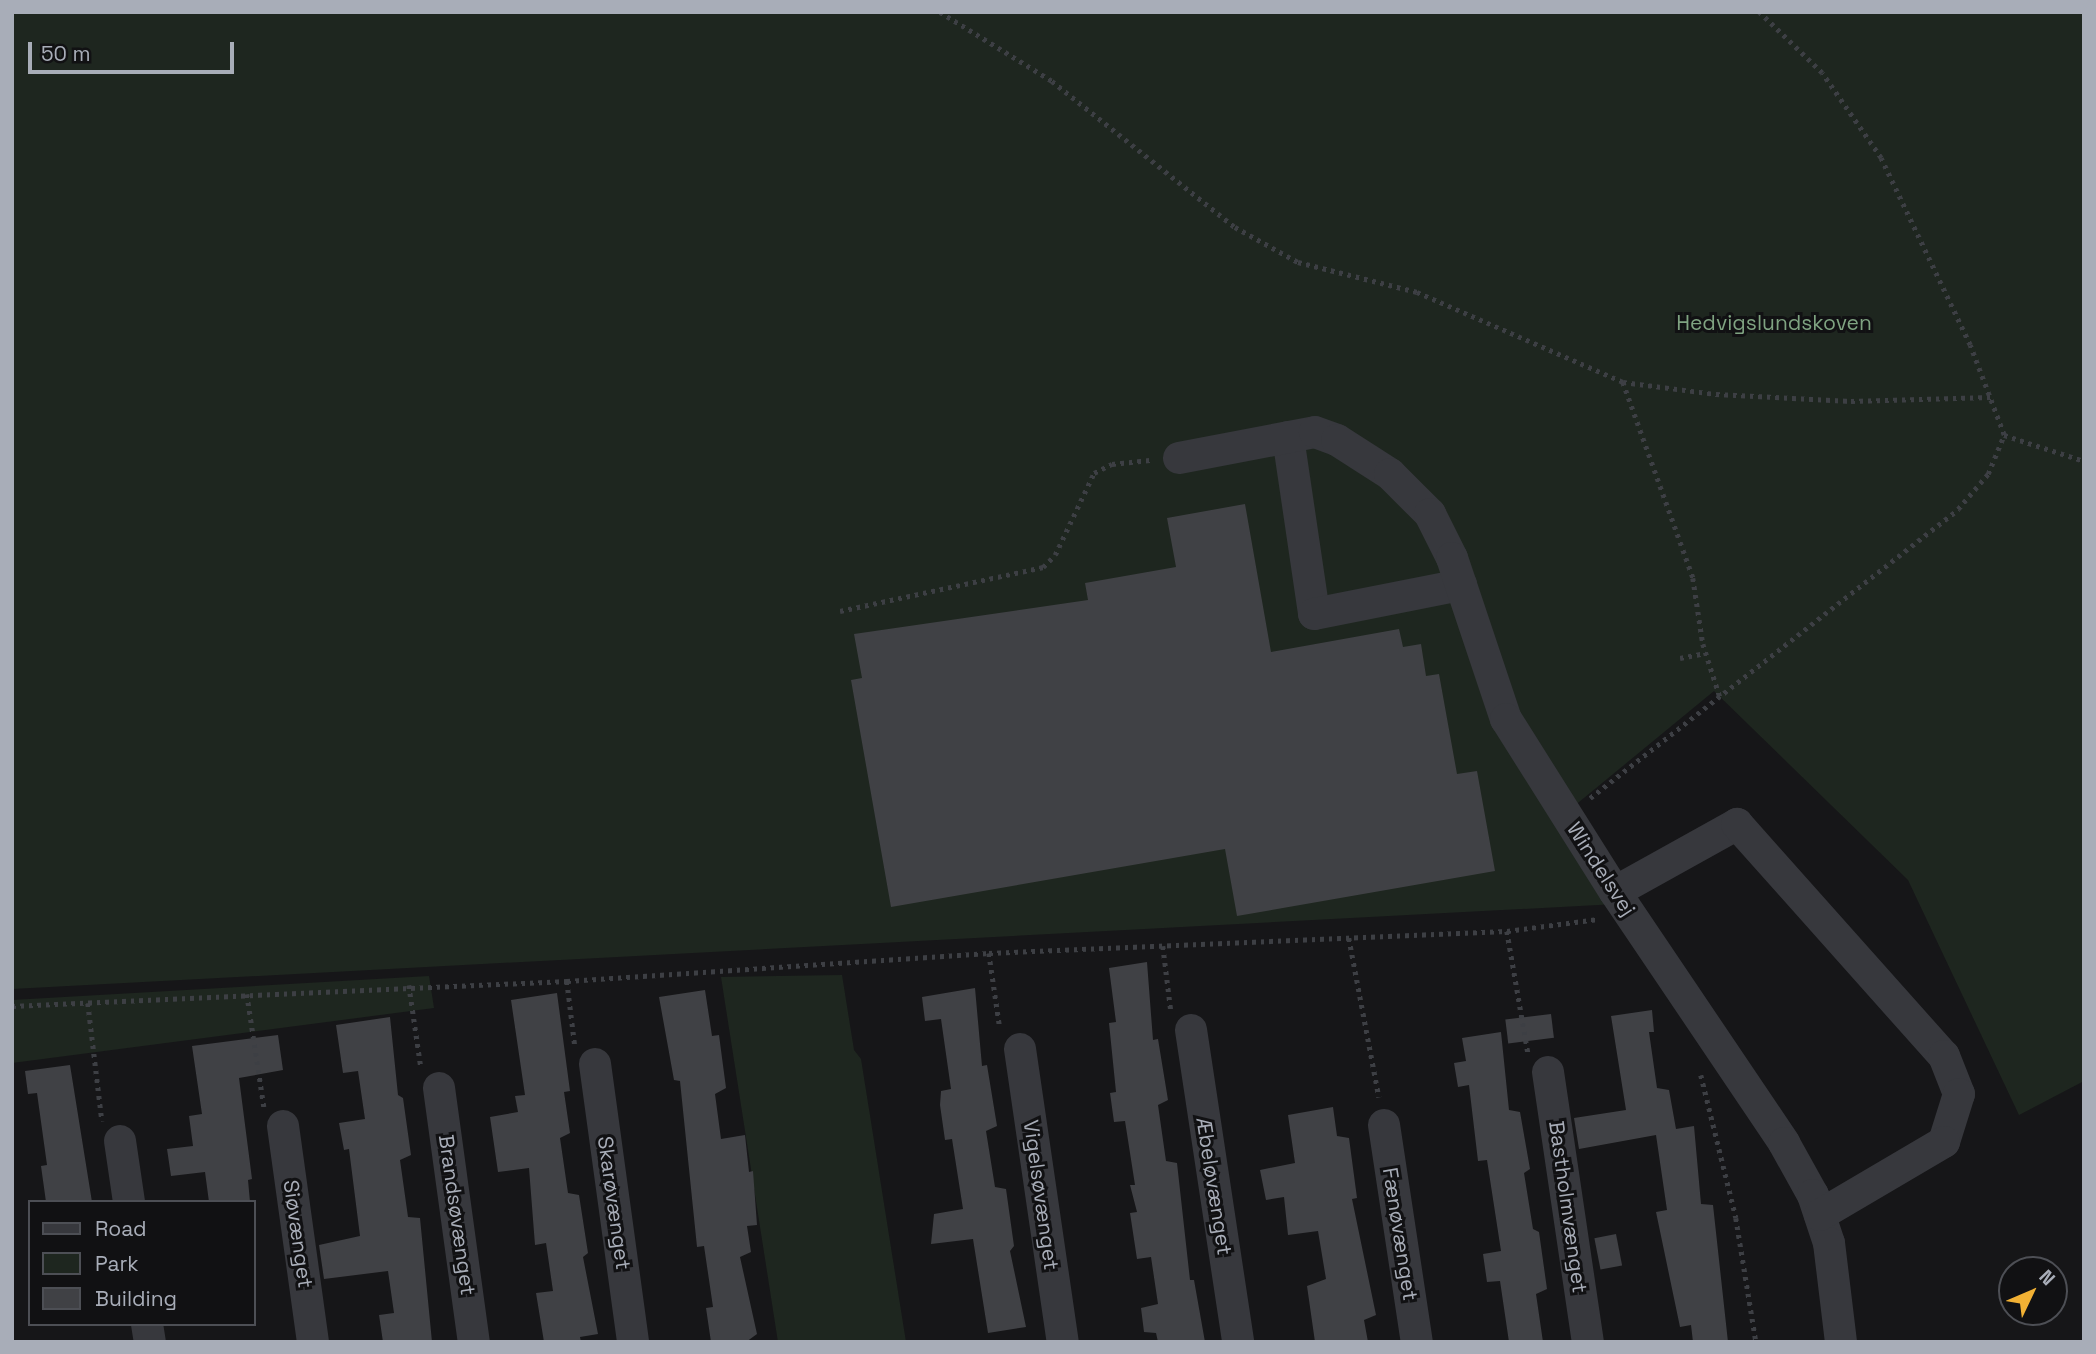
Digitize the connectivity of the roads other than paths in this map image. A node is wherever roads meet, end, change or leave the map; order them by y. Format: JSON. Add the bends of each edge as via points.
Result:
{"nodes":[{"id":1,"x":1301,"y":435,"type":"junction"},
{"id":2,"x":1179,"y":458,"type":"road end"},
{"id":3,"x":1461,"y":585,"type":"junction"},
{"id":4,"x":1622,"y":904,"type":"junction"},
{"id":5,"x":1191,"y":1030,"type":"road end"},
{"id":6,"x":1020,"y":1049,"type":"road end"},
{"id":7,"x":595,"y":1064,"type":"road end"},
{"id":8,"x":1548,"y":1072,"type":"road end"},
{"id":9,"x":439,"y":1088,"type":"road end"},
{"id":10,"x":1384,"y":1125,"type":"road end"},
{"id":11,"x":283,"y":1126,"type":"road end"},
{"id":12,"x":120,"y":1141,"type":"road end"},
{"id":13,"x":129,"y":1200,"type":"edge"},
{"id":14,"x":1819,"y":1215,"type":"junction"},
{"id":15,"x":313,"y":1342,"type":"edge"},
{"id":16,"x":474,"y":1342,"type":"edge"},
{"id":17,"x":633,"y":1342,"type":"edge"},
{"id":18,"x":1063,"y":1342,"type":"edge"},
{"id":19,"x":1238,"y":1342,"type":"edge"},
{"id":20,"x":1416,"y":1342,"type":"edge"},
{"id":21,"x":1588,"y":1342,"type":"edge"},
{"id":22,"x":1841,"y":1342,"type":"edge"}],
"edges":[{"from":1,"to":2,"type":"street"},
{"from":1,"to":3,"type":"street","name":"Windelsvej","via":[[1337,440],[1390,474],[1430,514]]},
{"from":1,"to":3,"type":"street","via":[[1314,614]]},
{"from":3,"to":4,"type":"street","name":"Windelsvej","via":[[1506,719]]},
{"from":4,"to":14,"type":"street","name":"Windelsvej","via":[[1784,1143]]},
{"from":4,"to":14,"type":"street","via":[[1737,824],[1944,1056],[1959,1094],[1944,1142]]},
{"from":5,"to":19,"type":"street","name":"Æbeløvænget"},
{"from":6,"to":18,"type":"street","name":"Vigelsøvænget"},
{"from":7,"to":17,"type":"street","name":"Skarøvænget"},
{"from":8,"to":21,"type":"street","name":"Bastholmvænget"},
{"from":9,"to":16,"type":"street","name":"Brandsøvænget"},
{"from":10,"to":20,"type":"street","name":"Fænøvænget"},
{"from":11,"to":15,"type":"street","name":"Siøvænget"},
{"from":12,"to":13,"type":"street"},
{"from":14,"to":22,"type":"street","name":"Windelsvej","via":[[1829,1243]]}]}
